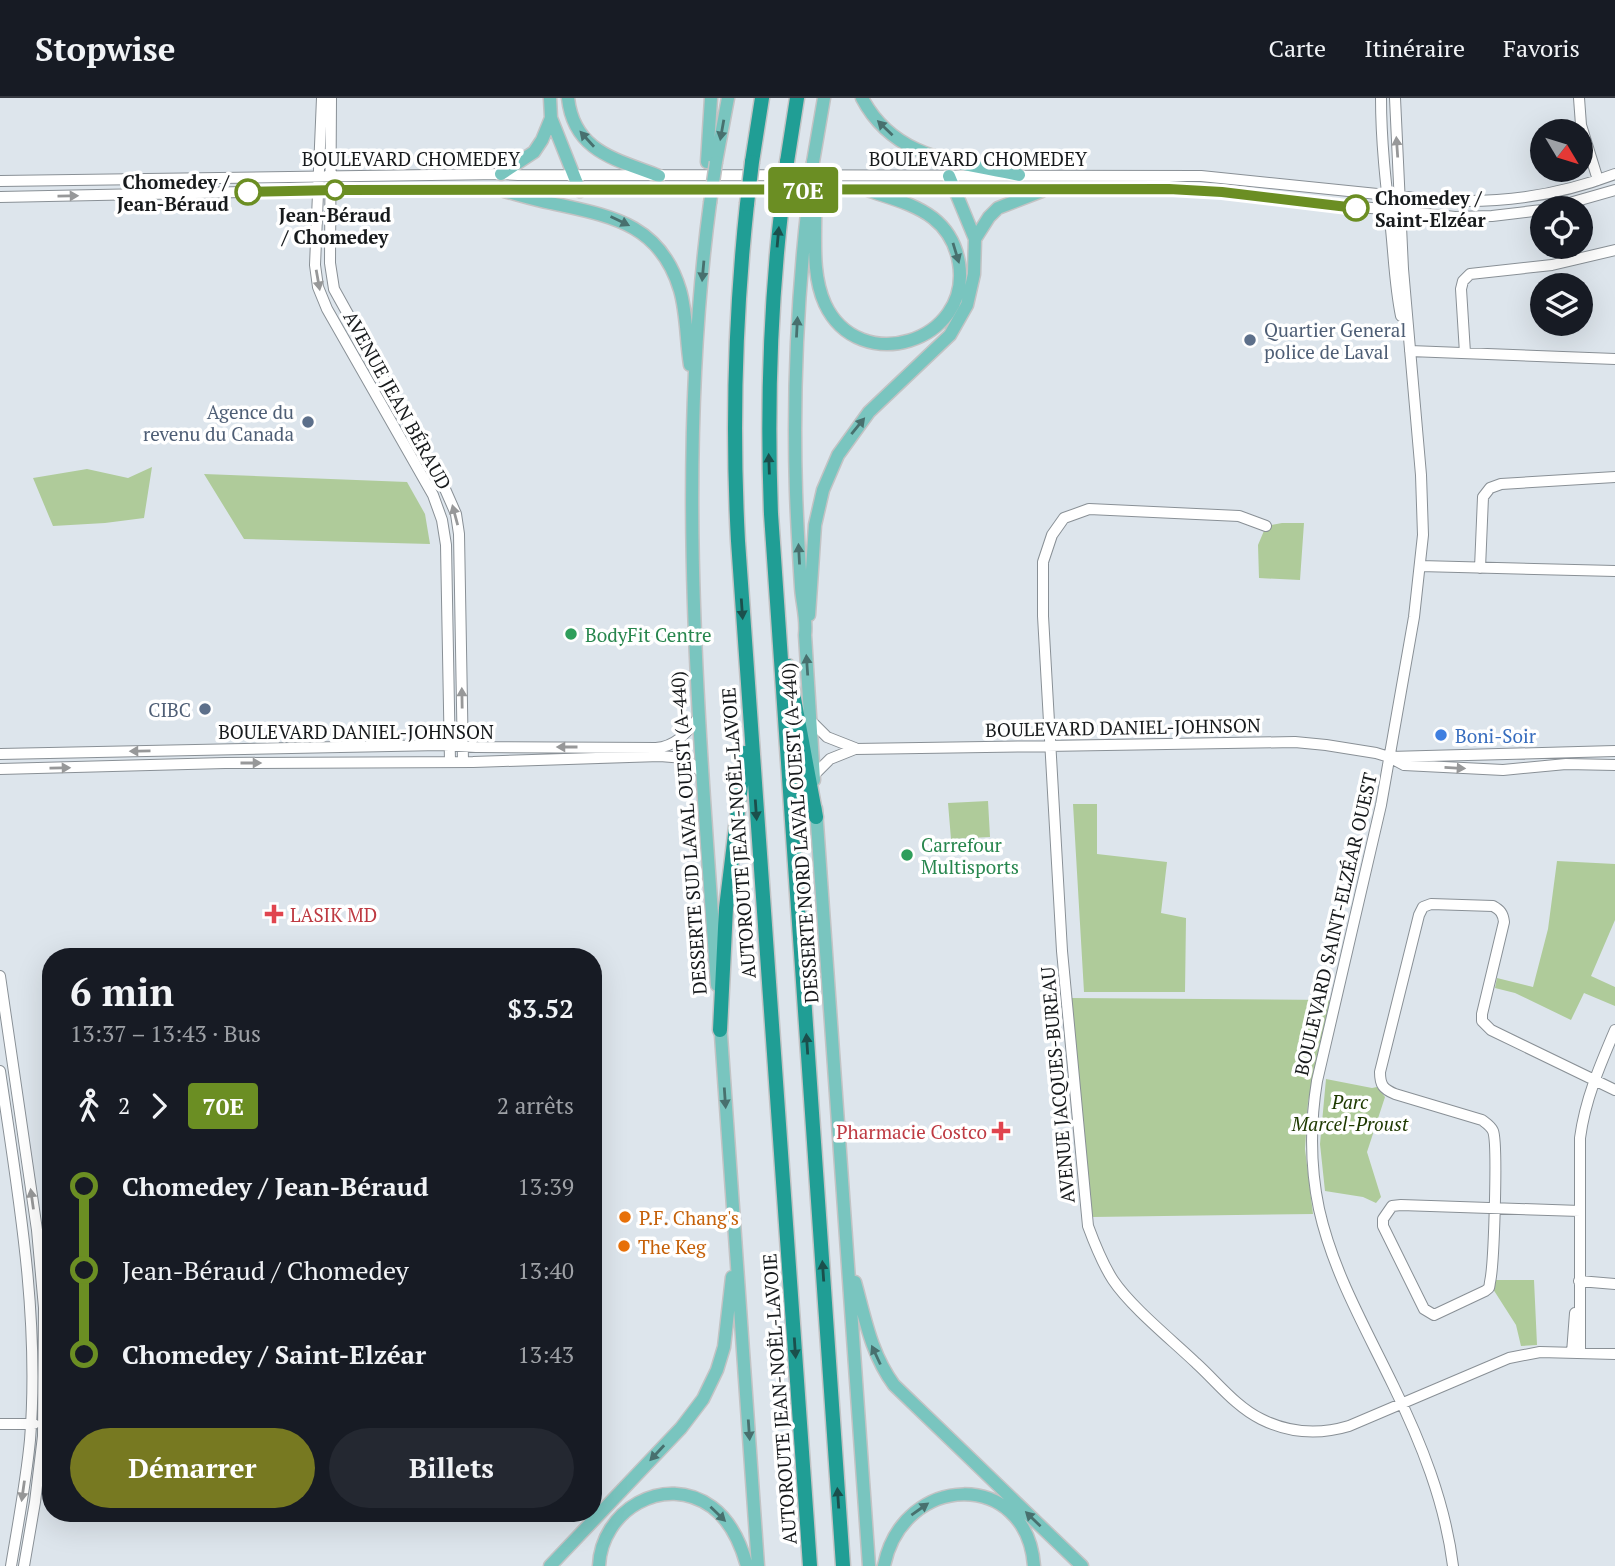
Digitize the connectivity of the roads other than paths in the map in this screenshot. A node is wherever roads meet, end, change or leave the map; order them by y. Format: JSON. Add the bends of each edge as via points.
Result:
{"nodes":[{"id":1,"x":322,"y":98,"type":"edge"},
{"id":2,"x":331,"y":98,"type":"edge"},
{"id":3,"x":550,"y":98,"type":"edge"},
{"id":4,"x":568,"y":98,"type":"edge"},
{"id":5,"x":710,"y":98,"type":"edge"},
{"id":6,"x":728,"y":98,"type":"edge"},
{"id":7,"x":762,"y":98,"type":"edge"},
{"id":8,"x":797,"y":98,"type":"edge"},
{"id":9,"x":824,"y":98,"type":"edge"},
{"id":10,"x":862,"y":98,"type":"edge"},
{"id":11,"x":1381,"y":98,"type":"edge"},
{"id":12,"x":1395,"y":98,"type":"edge"},
{"id":13,"x":1579,"y":98,"type":"edge"},
{"id":14,"x":551,"y":118,"type":"junction"},
{"id":15,"x":712,"y":162,"type":"junction"},
{"id":16,"x":501,"y":174,"type":"junction"},
{"id":17,"x":1615,"y":174,"type":"edge"},
{"id":18,"x":325,"y":175,"type":"junction"},
{"id":19,"x":1019,"y":175,"type":"junction"},
{"id":20,"x":573,"y":176,"type":"junction"},
{"id":21,"x":659,"y":176,"type":"junction"},
{"id":22,"x":949,"y":176,"type":"junction"},
{"id":23,"x":1598,"y":180,"type":"junction"},
{"id":24,"x":0,"y":181,"type":"edge"},
{"id":25,"x":956,"y":190,"type":"junction"},
{"id":26,"x":1615,"y":190,"type":"edge"},
{"id":27,"x":318,"y":191,"type":"junction"},
{"id":28,"x":331,"y":191,"type":"junction"},
{"id":29,"x":504,"y":191,"type":"junction"},
{"id":30,"x":580,"y":191,"type":"junction"},
{"id":31,"x":870,"y":191,"type":"junction"},
{"id":32,"x":1042,"y":191,"type":"junction"},
{"id":33,"x":1386,"y":195,"type":"junction"},
{"id":34,"x":1399,"y":196,"type":"junction"},
{"id":35,"x":1593,"y":196,"type":"edge"},
{"id":36,"x":0,"y":197,"type":"edge"},
{"id":37,"x":812,"y":204,"type":"junction"},
{"id":38,"x":1394,"y":211,"type":"junction"},
{"id":39,"x":1530,"y":212,"type":"edge"},
{"id":40,"x":975,"y":239,"type":"junction"},
{"id":41,"x":1615,"y":250,"type":"edge"},
{"id":42,"x":1410,"y":351,"type":"junction"},
{"id":43,"x":1465,"y":353,"type":"junction"},
{"id":44,"x":1615,"y":359,"type":"edge"},
{"id":45,"x":694,"y":392,"type":"junction"},
{"id":46,"x":1615,"y":477,"type":"edge"},
{"id":47,"x":1266,"y":526,"type":"dead end"},
{"id":48,"x":1420,"y":566,"type":"junction"},
{"id":49,"x":1480,"y":568,"type":"junction"},
{"id":50,"x":1615,"y":572,"type":"edge"},
{"id":51,"x":776,"y":606,"type":"junction"},
{"id":52,"x":807,"y":622,"type":"junction"},
{"id":53,"x":699,"y":717,"type":"junction"},
{"id":54,"x":750,"y":717,"type":"junction"},
{"id":55,"x":810,"y":721,"type":"junction"},
{"id":56,"x":449,"y":745,"type":"junction"},
{"id":57,"x":1050,"y":745,"type":"junction"},
{"id":58,"x":463,"y":746,"type":"junction"},
{"id":59,"x":855,"y":749,"type":"junction"},
{"id":60,"x":1615,"y":751,"type":"edge"},
{"id":61,"x":0,"y":754,"type":"edge"},
{"id":62,"x":1389,"y":757,"type":"junction"},
{"id":63,"x":450,"y":762,"type":"junction"},
{"id":64,"x":463,"y":762,"type":"junction"},
{"id":65,"x":1615,"y":765,"type":"edge"},
{"id":66,"x":0,"y":769,"type":"edge"},
{"id":67,"x":703,"y":773,"type":"junction"},
{"id":68,"x":814,"y":775,"type":"junction"},
{"id":69,"x":816,"y":817,"type":"junction"},
{"id":70,"x":0,"y":976,"type":"edge"},
{"id":71,"x":720,"y":1030,"type":"junction"},
{"id":72,"x":1615,"y":1030,"type":"edge"},
{"id":73,"x":0,"y":1071,"type":"edge"},
{"id":74,"x":1594,"y":1080,"type":"junction"},
{"id":75,"x":1615,"y":1090,"type":"edge"},
{"id":76,"x":1493,"y":1208,"type":"junction"},
{"id":77,"x":1580,"y":1211,"type":"junction"},
{"id":78,"x":735,"y":1240,"type":"junction"},
{"id":79,"x":848,"y":1255,"type":"junction"},
{"id":80,"x":42,"y":1276,"type":"edge"},
{"id":81,"x":1579,"y":1281,"type":"junction"},
{"id":82,"x":1615,"y":1284,"type":"edge"},
{"id":83,"x":1576,"y":1353,"type":"junction"},
{"id":84,"x":1615,"y":1353,"type":"edge"},
{"id":85,"x":1401,"y":1403,"type":"junction"},
{"id":86,"x":42,"y":1422,"type":"edge"},
{"id":87,"x":30,"y":1423,"type":"junction"},
{"id":88,"x":0,"y":1424,"type":"edge"},
{"id":89,"x":42,"y":1440,"type":"edge"},
{"id":90,"x":602,"y":1511,"type":"edge"},
{"id":91,"x":592,"y":1522,"type":"edge"},
{"id":92,"x":11,"y":1566,"type":"edge"},
{"id":93,"x":24,"y":1566,"type":"edge"},
{"id":94,"x":550,"y":1566,"type":"edge"},
{"id":95,"x":599,"y":1566,"type":"edge"},
{"id":96,"x":747,"y":1566,"type":"edge"},
{"id":97,"x":758,"y":1566,"type":"edge"},
{"id":98,"x":810,"y":1566,"type":"edge"},
{"id":99,"x":843,"y":1566,"type":"edge"},
{"id":100,"x":869,"y":1566,"type":"edge"},
{"id":101,"x":884,"y":1566,"type":"edge"},
{"id":102,"x":1034,"y":1566,"type":"edge"},
{"id":103,"x":1082,"y":1566,"type":"edge"},
{"id":104,"x":1452,"y":1566,"type":"edge"}],
"edges":[{"from":1,"to":18,"type":"street","name":"AVENUE JEAN BÉRAUD"},
{"from":2,"to":18,"type":"street","name":"AVENUE JEAN BÉRAUD"},
{"from":3,"to":14,"type":"main road"},
{"from":21,"to":4,"type":"main road","one_way":true,"via":[[592,146],[576,125]]},
{"from":5,"to":15,"type":"main road"},
{"from":6,"to":15,"type":"main road","one_way":true},
{"from":7,"to":54,"type":"highway","name":"AUTOROUTE JEAN-NOËL-LAVOIE","one_way":true,"bridge":true,"via":[[738,308],[734,430]]},
{"from":51,"to":8,"type":"highway","one_way":true,"bridge":true,"via":[[769,401],[775,277]]},
{"from":9,"to":37,"type":"main road","name":"DESSERTE NORD LAVAL OUEST (A-440)","bridge":true,"via":[[813,162]]},
{"from":19,"to":10,"type":"main road","one_way":true,"via":[[912,149],[881,125]]},
{"from":11,"to":33,"type":"street","name":"BOULEVARD SAINT-ELZÉAR OUEST"},
{"from":34,"to":12,"type":"street","name":"BOULEVARD SAINT-ELZÉAR OUEST","one_way":true},
{"from":13,"to":23,"type":"street","via":[[1581,125]]},
{"from":14,"to":16,"type":"main road","via":[[534,152]]},
{"from":14,"to":20,"type":"main road"},
{"from":15,"to":45,"type":"main road","name":"DESSERTE SUD LAVAL OUEST (A-440)","one_way":true},
{"from":16,"to":18,"type":"street","name":"BOULEVARD CHOMEDEY"},
{"from":16,"to":20,"type":"street","name":"BOULEVARD CHOMEDEY"},
{"from":17,"to":23,"type":"street","name":"BOULEVARD CHOMEDEY"},
{"from":18,"to":24,"type":"street","name":"BOULEVARD CHOMEDEY"},
{"from":18,"to":27,"type":"street","name":"AVENUE JEAN BÉRAUD"},
{"from":18,"to":28,"type":"street","name":"AVENUE JEAN BÉRAUD"},
{"from":19,"to":22,"type":"street","name":"BOULEVARD CHOMEDEY"},
{"from":19,"to":33,"type":"street","name":"BOULEVARD CHOMEDEY","via":[[1215,176]]},
{"from":20,"to":21,"type":"street","name":"BOULEVARD CHOMEDEY"},
{"from":20,"to":30,"type":"main road"},
{"from":21,"to":22,"type":"street","name":"BOULEVARD CHOMEDEY"},
{"from":22,"to":25,"type":"main road"},
{"from":23,"to":34,"type":"street","name":"BOULEVARD CHOMEDEY","via":[[1501,200]]},
{"from":25,"to":31,"type":"street","name":"BOULEVARD CHOMEDEY"},
{"from":25,"to":32,"type":"street","name":"BOULEVARD CHOMEDEY"},
{"from":25,"to":40,"type":"main road"},
{"from":26,"to":35,"type":"street"},
{"from":27,"to":28,"type":"street","name":"BOULEVARD CHOMEDEY"},
{"from":36,"to":27,"type":"street","name":"BOULEVARD CHOMEDEY","one_way":true},
{"from":27,"to":56,"type":"street","name":"AVENUE JEAN BÉRAUD","one_way":true,"via":[[315,265],[322,297],[423,477],[442,520]]},
{"from":28,"to":29,"type":"street","name":"BOULEVARD CHOMEDEY"},
{"from":58,"to":28,"type":"street","name":"AVENUE JEAN BÉRAUD","one_way":true,"via":[[456,514],[334,289]]},
{"from":29,"to":30,"type":"street","name":"BOULEVARD CHOMEDEY"},
{"from":29,"to":45,"type":"main road","one_way":true,"via":[[606,215],[653,244],[680,291]]},
{"from":30,"to":31,"type":"street","name":"BOULEVARD CHOMEDEY"},
{"from":31,"to":37,"type":"main road","one_way":true,"via":[[934,219],[949,236],[958,257],[960,283],[951,308],[933,329],[908,342],[864,340],[830,312],[816,269]]},
{"from":32,"to":38,"type":"street","name":"BOULEVARD CHOMEDEY","via":[[1192,190]]},
{"from":32,"to":40,"type":"main road","via":[[998,208]]},
{"from":33,"to":34,"type":"street","name":"BOULEVARD CHOMEDEY"},
{"from":33,"to":38,"type":"street","name":"BOULEVARD SAINT-ELZÉAR OUEST"},
{"from":34,"to":38,"type":"street","name":"BOULEVARD SAINT-ELZÉAR OUEST"},
{"from":52,"to":37,"type":"main road","name":"DESSERTE NORD LAVAL OUEST (A-440)","one_way":true,"via":[[798,549],[795,419],[799,299]]},
{"from":38,"to":39,"type":"street","name":"BOULEVARD CHOMEDEY","via":[[1464,217]]},
{"from":38,"to":42,"type":"street","name":"BOULEVARD SAINT-ELZÉAR OUEST"},
{"from":52,"to":40,"type":"main road","one_way":true,"via":[[814,525],[830,471],[863,420],[958,325],[972,289]]},
{"from":41,"to":43,"type":"street","via":[[1552,265],[1470,274],[1461,289]]},
{"from":42,"to":43,"type":"street"},
{"from":42,"to":48,"type":"street","name":"BOULEVARD SAINT-ELZÉAR OUEST","via":[[1423,504]]},
{"from":43,"to":44,"type":"street"},
{"from":45,"to":53,"type":"main road","name":"DESSERTE SUD LAVAL OUEST (A-440)","via":[[691,556]]},
{"from":46,"to":49,"type":"street","via":[[1490,488],[1483,497]]},
{"from":47,"to":57,"type":"street","name":"AVENUE JACQUES-BUREAU","via":[[1239,516],[1089,509],[1065,517],[1052,535],[1044,562]]},
{"from":48,"to":49,"type":"street"},
{"from":48,"to":62,"type":"street","name":"BOULEVARD SAINT-ELZÉAR OUEST"},
{"from":49,"to":50,"type":"street"},
{"from":51,"to":69,"type":"highway"},
{"from":99,"to":51,"type":"highway","one_way":true},
{"from":55,"to":52,"type":"main road","name":"DESSERTE NORD LAVAL OUEST (A-440)","one_way":true},
{"from":53,"to":58,"type":"street","name":"BOULEVARD DANIEL-JOHNSON","one_way":true,"via":[[679,740],[661,748]]},
{"from":53,"to":67,"type":"main road","name":"DESSERTE SUD LAVAL OUEST (A-440)"},
{"from":54,"to":71,"type":"highway","via":[[726,908]]},
{"from":54,"to":98,"type":"highway","name":"AUTOROUTE JEAN-NOËL-LAVOIE","one_way":true},
{"from":55,"to":59,"type":"street","name":"BOULEVARD DANIEL-JOHNSON","via":[[827,737]]},
{"from":55,"to":68,"type":"main road","name":"DESSERTE NORD LAVAL OUEST (A-440)"},
{"from":56,"to":58,"type":"street","name":"BOULEVARD DANIEL-JOHNSON"},
{"from":56,"to":61,"type":"street","name":"BOULEVARD DANIEL-JOHNSON","one_way":true},
{"from":56,"to":63,"type":"street","name":"AVENUE JEAN BÉRAUD"},
{"from":57,"to":59,"type":"street","name":"BOULEVARD DANIEL-JOHNSON"},
{"from":57,"to":62,"type":"street","name":"BOULEVARD DANIEL-JOHNSON","via":[[1295,742]]},
{"from":57,"to":85,"type":"street","name":"AVENUE JACQUES-BUREAU","via":[[1067,1007],[1088,1226],[1098,1254],[1128,1297],[1258,1418],[1305,1432],[1332,1431]]},
{"from":58,"to":64,"type":"street","name":"AVENUE JEAN BÉRAUD"},
{"from":59,"to":68,"type":"street","name":"BOULEVARD DANIEL-JOHNSON","via":[[830,759]]},
{"from":60,"to":62,"type":"street","name":"BOULEVARD DANIEL-JOHNSON"},
{"from":62,"to":65,"type":"street","name":"BOULEVARD DANIEL-JOHNSON","one_way":true,"via":[[1404,765],[1503,771],[1566,764]]},
{"from":62,"to":85,"type":"street","name":"BOULEVARD SAINT-ELZÉAR OUEST","via":[[1368,869],[1317,1082],[1312,1149],[1318,1206],[1335,1260]]},
{"from":63,"to":64,"type":"street","name":"BOULEVARD DANIEL-JOHNSON"},
{"from":66,"to":63,"type":"street","name":"BOULEVARD DANIEL-JOHNSON","one_way":true},
{"from":64,"to":67,"type":"street","name":"BOULEVARD DANIEL-JOHNSON","via":[[676,756]]},
{"from":67,"to":71,"type":"main road","name":"DESSERTE SUD LAVAL OUEST (A-440)"},
{"from":68,"to":69,"type":"main road","name":"DESSERTE NORD LAVAL OUEST (A-440)"},
{"from":69,"to":79,"type":"main road","name":"DESSERTE NORD LAVAL OUEST (A-440)"},
{"from":80,"to":70,"type":"street","one_way":true},
{"from":71,"to":78,"type":"main road","name":"DESSERTE SUD LAVAL OUEST (A-440)","one_way":true},
{"from":72,"to":74,"type":"street"},
{"from":73,"to":87,"type":"street","via":[[27,1259]]},
{"from":74,"to":75,"type":"street"},
{"from":74,"to":76,"type":"street","via":[[1491,1030],[1482,1021],[1504,922],[1499,909],[1423,907],[1380,1082],[1395,1094],[1482,1120],[1492,1128]]},
{"from":74,"to":77,"type":"street","via":[[1580,1138]]},
{"from":76,"to":76,"type":"street","via":[[1401,1205],[1387,1211],[1383,1226],[1429,1314],[1489,1287]]},
{"from":76,"to":77,"type":"street"},
{"from":77,"to":81,"type":"street"},
{"from":78,"to":90,"type":"main road","one_way":true,"via":[[727,1333],[703,1399]]},
{"from":78,"to":97,"type":"main road","name":"DESSERTE SUD LAVAL OUEST (A-440)","one_way":true},
{"from":79,"to":100,"type":"main road","name":"DESSERTE NORD LAVAL OUEST (A-440)"},
{"from":103,"to":79,"type":"main road","one_way":true,"via":[[894,1385],[871,1344]]},
{"from":81,"to":82,"type":"street"},
{"from":81,"to":83,"type":"street"},
{"from":83,"to":84,"type":"street","name":"AVENUE JACQUES-BUREAU"},
{"from":83,"to":85,"type":"street","name":"AVENUE JACQUES-BUREAU","via":[[1509,1358]]},
{"from":85,"to":104,"type":"street","name":"BOULEVARD SAINT-ELZÉAR OUEST","via":[[1438,1493]]},
{"from":86,"to":87,"type":"street"},
{"from":87,"to":88,"type":"street"},
{"from":87,"to":92,"type":"street","one_way":true},
{"from":89,"to":93,"type":"street"},
{"from":91,"to":94,"type":"main road","one_way":true},
{"from":95,"to":96,"type":"main road","one_way":true,"via":[[604,1541],[623,1512],[650,1497],[671,1494],[695,1498],[717,1512],[733,1532]]},
{"from":101,"to":102,"type":"main road","one_way":true,"via":[[894,1538],[912,1514],[931,1501],[958,1494],[987,1499],[1009,1512],[1026,1534]]}]}
